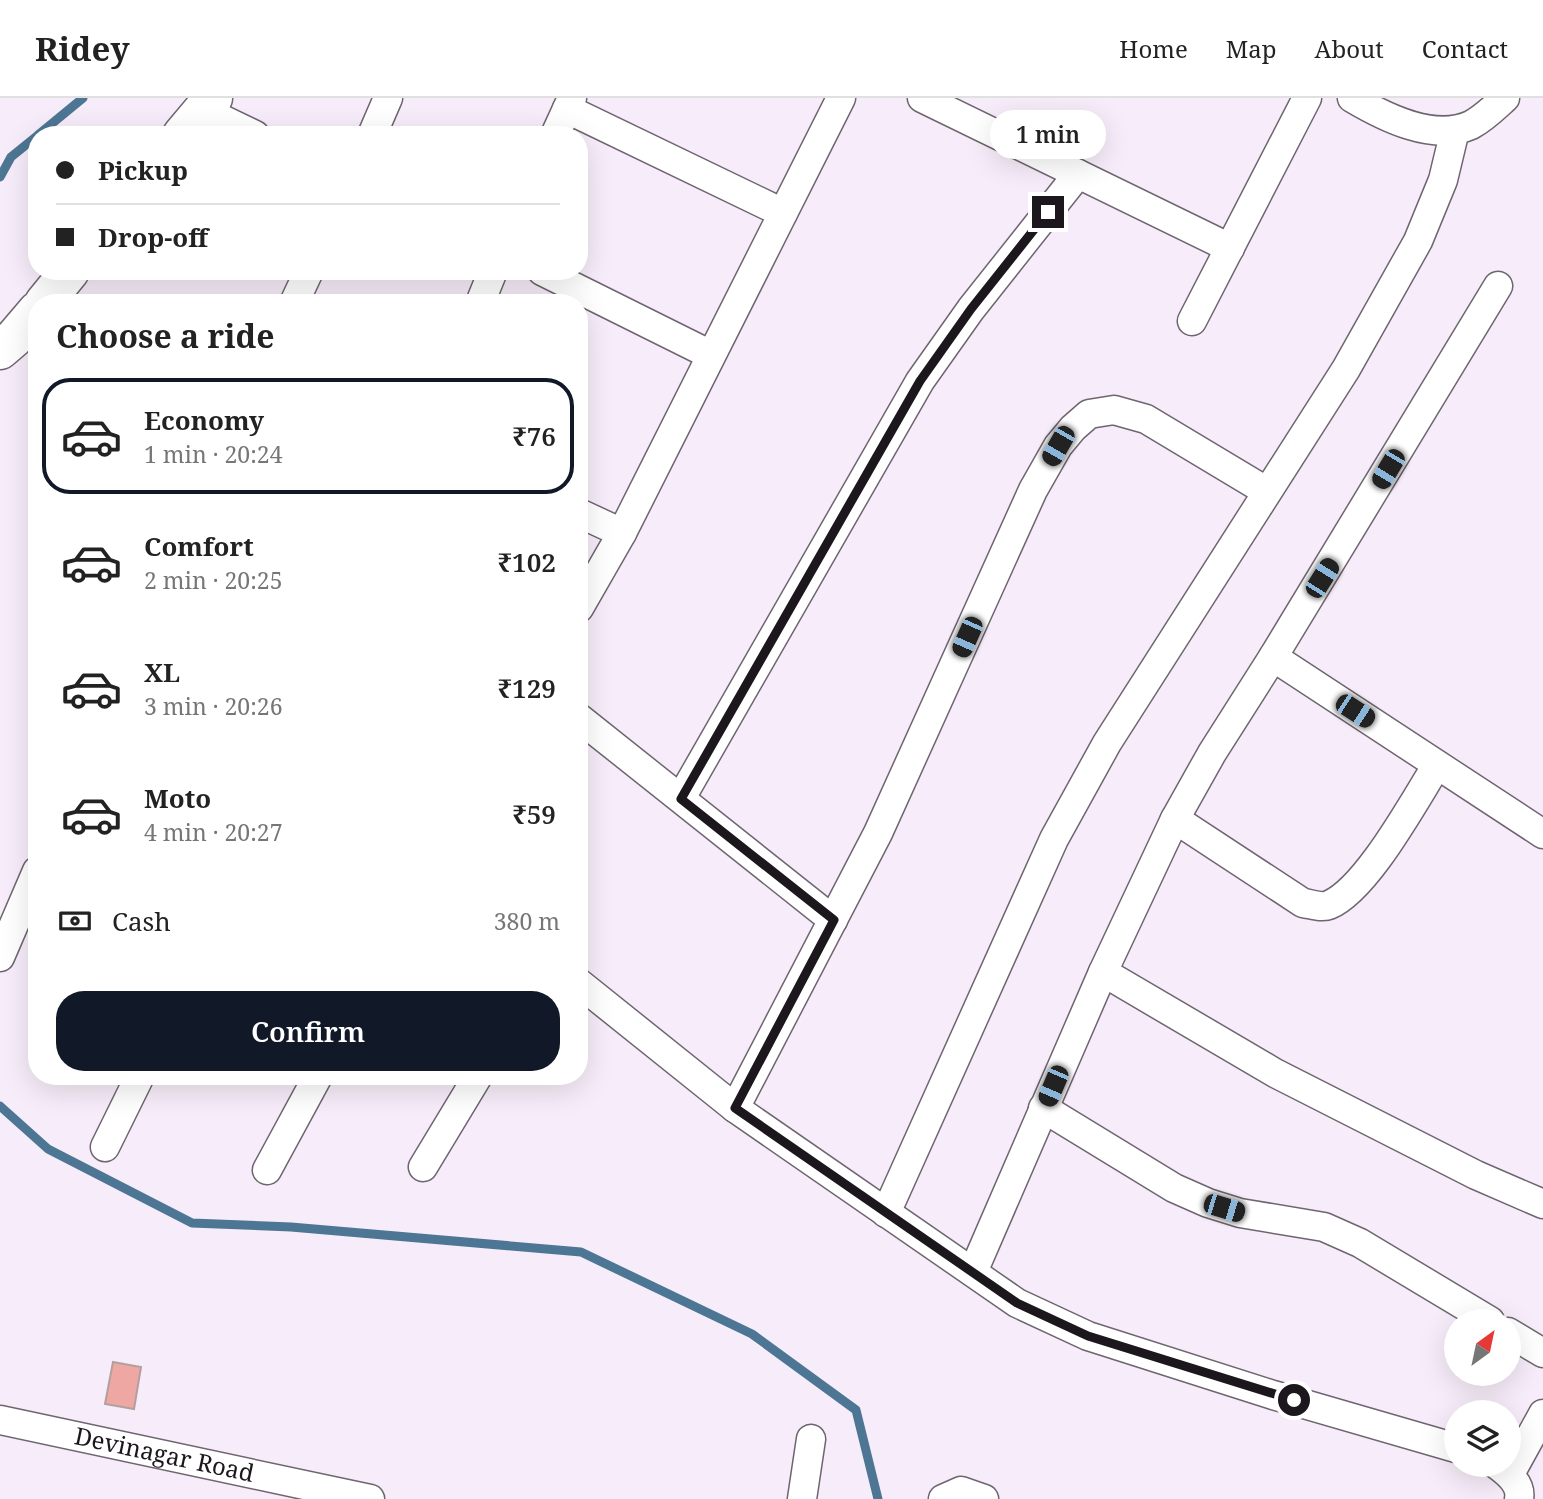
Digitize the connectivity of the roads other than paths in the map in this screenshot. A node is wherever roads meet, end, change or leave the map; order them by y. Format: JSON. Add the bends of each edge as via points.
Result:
{"nodes":[{"id":1,"x":388,"y":98,"type":"edge"},
{"id":2,"x":841,"y":98,"type":"edge"},
{"id":3,"x":922,"y":98,"type":"edge"},
{"id":4,"x":1307,"y":98,"type":"edge"},
{"id":5,"x":1352,"y":98,"type":"edge"},
{"id":6,"x":1505,"y":98,"type":"edge"},
{"id":7,"x":570,"y":104,"type":"edge"},
{"id":8,"x":199,"y":114,"type":"edge"},
{"id":9,"x":231,"y":126,"type":"edge"},
{"id":10,"x":376,"y":126,"type":"edge"},
{"id":11,"x":559,"y":126,"type":"edge"},
{"id":12,"x":1455,"y":130,"type":"junction"},
{"id":13,"x":1078,"y":174,"type":"junction"},
{"id":14,"x":783,"y":213,"type":"junction"},
{"id":15,"x":1230,"y":248,"type":"junction"},
{"id":16,"x":63,"y":280,"type":"edge"},
{"id":17,"x":560,"y":280,"type":"edge"},
{"id":18,"x":1498,"y":286,"type":"dead end"},
{"id":19,"x":51,"y":294,"type":"edge"},
{"id":20,"x":1192,"y":321,"type":"dead end"},
{"id":21,"x":711,"y":355,"type":"junction"},
{"id":22,"x":1266,"y":491,"type":"junction"},
{"id":23,"x":588,"y":517,"type":"edge"},
{"id":24,"x":622,"y":533,"type":"junction"},
{"id":25,"x":588,"y":592,"type":"edge"},
{"id":26,"x":1273,"y":657,"type":"junction"},
{"id":27,"x":588,"y":725,"type":"edge"},
{"id":28,"x":1437,"y":765,"type":"junction"},
{"id":29,"x":681,"y":799,"type":"junction"},
{"id":30,"x":1175,"y":819,"type":"junction"},
{"id":31,"x":1543,"y":834,"type":"edge"},
{"id":32,"x":28,"y":893,"type":"edge"},
{"id":33,"x":834,"y":920,"type":"junction"},
{"id":34,"x":0,"y":957,"type":"edge"},
{"id":35,"x":1102,"y":972,"type":"junction"},
{"id":36,"x":588,"y":990,"type":"edge"},
{"id":37,"x":136,"y":1085,"type":"edge"},
{"id":38,"x":313,"y":1085,"type":"edge"},
{"id":39,"x":473,"y":1085,"type":"edge"},
{"id":40,"x":735,"y":1108,"type":"junction"},
{"id":41,"x":1043,"y":1108,"type":"junction"},
{"id":42,"x":105,"y":1147,"type":"dead end"},
{"id":43,"x":423,"y":1167,"type":"dead end"},
{"id":44,"x":267,"y":1170,"type":"dead end"},
{"id":45,"x":1543,"y":1205,"type":"edge"},
{"id":46,"x":886,"y":1213,"type":"junction"},
{"id":47,"x":973,"y":1272,"type":"junction"},
{"id":48,"x":1470,"y":1309,"type":"edge"},
{"id":49,"x":1521,"y":1340,"type":"edge"},
{"id":50,"x":1543,"y":1353,"type":"edge"},
{"id":51,"x":1543,"y":1414,"type":"edge"},
{"id":52,"x":0,"y":1420,"type":"edge"},
{"id":53,"x":811,"y":1439,"type":"dead end"},
{"id":54,"x":1444,"y":1445,"type":"edge"},
{"id":55,"x":1509,"y":1479,"type":"edge"},
{"id":56,"x":370,"y":1499,"type":"edge"},
{"id":57,"x":802,"y":1499,"type":"edge"}],
"edges":[{"from":1,"to":10,"type":"street"},
{"from":2,"to":14,"type":"street"},
{"from":3,"to":13,"type":"street"},
{"from":4,"to":15,"type":"street"},
{"from":5,"to":12,"type":"street","via":[[1396,120]]},
{"from":6,"to":12,"type":"street","via":[[1485,116]]},
{"from":7,"to":11,"type":"street"},
{"from":7,"to":14,"type":"street"},
{"from":8,"to":9,"type":"street"},
{"from":12,"to":22,"type":"street","via":[[1443,180],[1418,241],[1346,369]]},
{"from":13,"to":15,"type":"street"},
{"from":13,"to":29,"type":"street","via":[[920,381]]},
{"from":14,"to":21,"type":"street"},
{"from":15,"to":20,"type":"street"},
{"from":16,"to":19,"type":"street"},
{"from":17,"to":21,"type":"street"},
{"from":18,"to":26,"type":"street"},
{"from":21,"to":24,"type":"street"},
{"from":22,"to":33,"type":"street","via":[[1146,419],[1114,410],[1089,414],[1073,428],[1033,490]]},
{"from":22,"to":46,"type":"street","via":[[1107,743],[1054,839]]},
{"from":23,"to":24,"type":"street"},
{"from":24,"to":25,"type":"street"},
{"from":26,"to":28,"type":"street"},
{"from":26,"to":30,"type":"street"},
{"from":27,"to":29,"type":"street"},
{"from":28,"to":30,"type":"street","via":[[1375,861],[1347,895],[1326,906],[1303,903]]},
{"from":28,"to":31,"type":"street"},
{"from":29,"to":33,"type":"street"},
{"from":30,"to":35,"type":"street"},
{"from":32,"to":34,"type":"street"},
{"from":33,"to":40,"type":"street"},
{"from":35,"to":41,"type":"street"},
{"from":35,"to":45,"type":"street","via":[[1275,1073]]},
{"from":36,"to":40,"type":"street"},
{"from":37,"to":42,"type":"street"},
{"from":38,"to":44,"type":"street"},
{"from":39,"to":43,"type":"street"},
{"from":40,"to":46,"type":"street"},
{"from":41,"to":47,"type":"street"},
{"from":41,"to":48,"type":"street","via":[[1174,1188],[1240,1213],[1324,1227],[1360,1243]]},
{"from":46,"to":47,"type":"street"},
{"from":47,"to":54,"type":"street","via":[[1017,1303],[1088,1336]]},
{"from":49,"to":50,"type":"street"},
{"from":51,"to":55,"type":"street"},
{"from":52,"to":56,"type":"street","name":"Devinagar Road"},
{"from":53,"to":57,"type":"street"}]}
